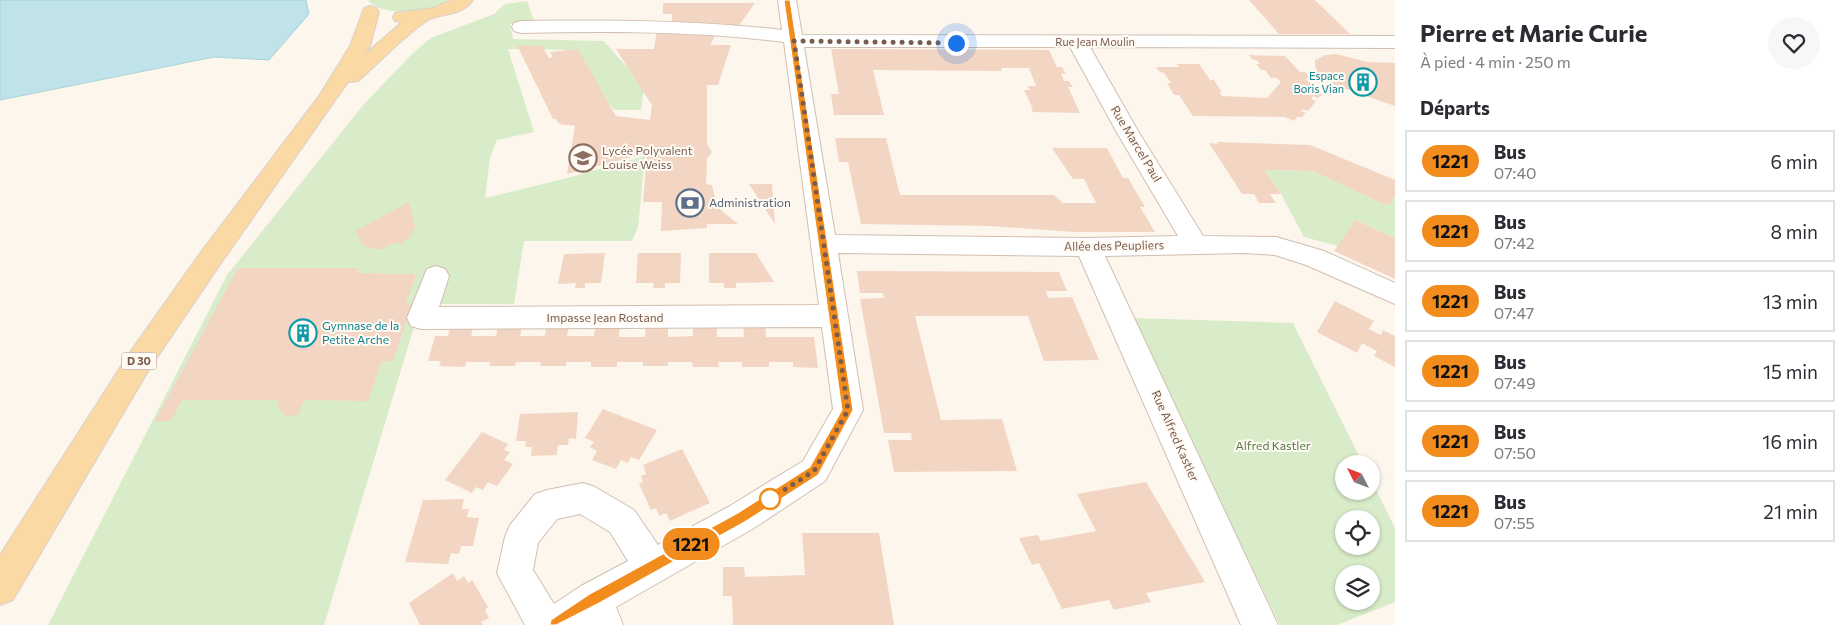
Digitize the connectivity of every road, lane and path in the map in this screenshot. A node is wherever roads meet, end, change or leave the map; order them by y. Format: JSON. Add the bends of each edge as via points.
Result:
{"nodes":[{"id":1,"x":787,"y":0,"type":"edge"},
{"id":2,"x":465,"y":1,"type":"edge"},
{"id":3,"x":363,"y":6,"type":"edge"},
{"id":4,"x":418,"y":16,"type":"junction"},
{"id":5,"x":521,"y":27,"type":"dead end"},
{"id":6,"x":794,"y":39,"type":"junction"},
{"id":7,"x":1077,"y":42,"type":"junction"},
{"id":8,"x":1395,"y":42,"type":"edge"},
{"id":9,"x":328,"y":98,"type":"junction"},
{"id":10,"x":824,"y":244,"type":"junction"},
{"id":11,"x":1196,"y":245,"type":"junction"},
{"id":12,"x":1088,"y":247,"type":"junction"},
{"id":13,"x":436,"y":276,"type":"dead end"},
{"id":14,"x":1395,"y":294,"type":"edge"},
{"id":15,"x":834,"y":316,"type":"junction"},
{"id":16,"x":652,"y":566,"type":"junction"},
{"id":17,"x":0,"y":587,"type":"edge"},
{"id":18,"x":600,"y":612,"type":"edge"},
{"id":19,"x":546,"y":625,"type":"edge"},
{"id":20,"x":556,"y":625,"type":"edge"},
{"id":21,"x":1260,"y":625,"type":"edge"}],
"edges":[{"from":1,"to":6,"type":"street"},
{"from":2,"to":4,"type":"main road","via":[[442,11]]},
{"from":3,"to":4,"type":"main road","via":[[394,18]]},
{"from":3,"to":9,"type":"main road","number":"D 30","via":[[360,46]]},
{"from":4,"to":9,"type":"main road","number":"D 30"},
{"from":5,"to":6,"type":"street","name":"Rue Jean Moulin","via":[[604,25],[738,30]]},
{"from":6,"to":7,"type":"street","name":"Rue Jean Moulin"},
{"from":6,"to":10,"type":"street"},
{"from":7,"to":8,"type":"street","name":"Rue Jean Moulin"},
{"from":7,"to":11,"type":"street","name":"Rue Marcel Paul"},
{"from":9,"to":17,"type":"main road","number":"D 30","via":[[140,360]]},
{"from":10,"to":12,"type":"street","name":"Allée des Peupliers"},
{"from":10,"to":15,"type":"street"},
{"from":11,"to":12,"type":"street","name":"Allée des Peupliers"},
{"from":11,"to":14,"type":"street","name":"Allée des Peupliers","via":[[1244,244],[1297,251]]},
{"from":12,"to":21,"type":"street","name":"Rue Alfred Kastler"},
{"from":13,"to":15,"type":"street","name":"Impasse Jean Rostand","via":[[421,318]]},
{"from":15,"to":16,"type":"street","via":[[848,410],[814,471],[742,517]]},
{"from":16,"to":18,"type":"street"},
{"from":16,"to":19,"type":"street","via":[[622,521],[583,498],[547,505],[522,537],[516,573]]},
{"from":18,"to":20,"type":"street"}]}
